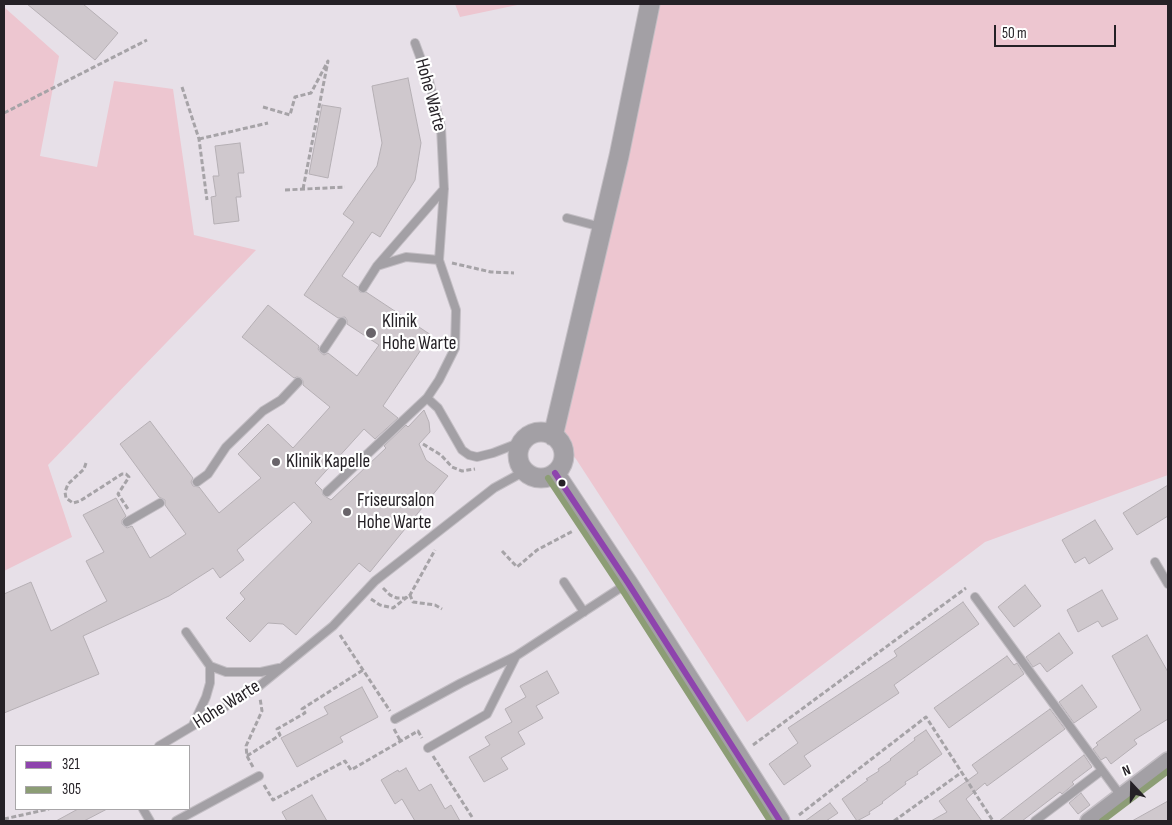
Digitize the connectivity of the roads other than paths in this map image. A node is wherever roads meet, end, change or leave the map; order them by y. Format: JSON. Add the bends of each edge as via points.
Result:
{"nodes":[{"id":1,"x":650,"y":4,"type":"edge"},
{"id":2,"x":415,"y":42,"type":"dead end"},
{"id":3,"x":444,"y":189,"type":"junction"},
{"id":4,"x":567,"y":218,"type":"dead end"},
{"id":5,"x":603,"y":227,"type":"junction"},
{"id":6,"x":439,"y":260,"type":"junction"},
{"id":7,"x":377,"y":266,"type":"junction"},
{"id":8,"x":363,"y":288,"type":"dead end"},
{"id":9,"x":342,"y":322,"type":"dead end"},
{"id":10,"x":324,"y":350,"type":"dead end"},
{"id":11,"x":298,"y":382,"type":"dead end"},
{"id":12,"x":427,"y":398,"type":"junction"},
{"id":13,"x":553,"y":436,"type":"junction"},
{"id":14,"x":524,"y":441,"type":"junction"},
{"id":15,"x":525,"y":471,"type":"junction"},
{"id":16,"x":555,"y":473,"type":"junction"},
{"id":17,"x":198,"y":482,"type":"dead end"},
{"id":18,"x":327,"y":492,"type":"dead end"},
{"id":19,"x":160,"y":502,"type":"dead end"},
{"id":20,"x":130,"y":520,"type":"road end"},
{"id":21,"x":1154,"y":562,"type":"dead end"},
{"id":22,"x":564,"y":582,"type":"dead end"},
{"id":23,"x":628,"y":583,"type":"junction"},
{"id":24,"x":1168,"y":584,"type":"edge"},
{"id":25,"x":975,"y":597,"type":"road end"},
{"id":26,"x":584,"y":612,"type":"junction"},
{"id":27,"x":186,"y":632,"type":"dead end"},
{"id":28,"x":516,"y":656,"type":"junction"},
{"id":29,"x":210,"y":666,"type":"junction"},
{"id":30,"x":282,"y":667,"type":"junction"},
{"id":31,"x":396,"y":719,"type":"road end"},
{"id":32,"x":192,"y":727,"type":"junction"},
{"id":33,"x":161,"y":745,"type":"edge"},
{"id":34,"x":428,"y":748,"type":"road end"},
{"id":35,"x":1168,"y":760,"type":"edge"},
{"id":36,"x":1101,"y":771,"type":"junction"},
{"id":37,"x":258,"y":776,"type":"road end"},
{"id":38,"x":1121,"y":796,"type":"junction"},
{"id":39,"x":144,"y":810,"type":"edge"},
{"id":40,"x":150,"y":821,"type":"edge"},
{"id":41,"x":176,"y":821,"type":"edge"},
{"id":42,"x":780,"y":821,"type":"edge"},
{"id":43,"x":1035,"y":821,"type":"edge"},
{"id":44,"x":1088,"y":821,"type":"edge"}],
"edges":[{"from":1,"to":5,"type":"street"},
{"from":2,"to":3,"type":"lane","name":"Hohe Warte","via":[[441,127]]},
{"from":3,"to":6,"type":"lane","name":"Hohe Warte"},
{"from":3,"to":7,"type":"lane"},
{"from":4,"to":5,"type":"lane"},
{"from":5,"to":13,"type":"street"},
{"from":6,"to":7,"type":"lane","via":[[406,257]]},
{"from":6,"to":12,"type":"lane","name":"Hohe Warte","via":[[456,310],[455,348]]},
{"from":7,"to":8,"type":"lane"},
{"from":9,"to":10,"type":"lane"},
{"from":11,"to":17,"type":"lane","via":[[226,447],[208,474]]},
{"from":12,"to":14,"type":"lane","via":[[438,408],[462,450],[469,455],[477,457],[493,453]]},
{"from":12,"to":18,"type":"lane","name":"Hohe Warte"},
{"from":13,"to":14,"type":"street","via":[[538,433]]},
{"from":13,"to":16,"type":"street","via":[[561,445],[563,457]]},
{"from":14,"to":15,"type":"street","via":[[518,456]]},
{"from":15,"to":16,"type":"street","via":[[540,478]]},
{"from":15,"to":30,"type":"lane","name":"Hohe Warte","via":[[494,488],[375,581],[333,626]]},
{"from":16,"to":23,"type":"street"},
{"from":19,"to":20,"type":"lane"},
{"from":21,"to":24,"type":"lane"},
{"from":22,"to":26,"type":"lane"},
{"from":23,"to":26,"type":"lane"},
{"from":23,"to":42,"type":"street"},
{"from":25,"to":36,"type":"lane"},
{"from":26,"to":28,"type":"lane"},
{"from":27,"to":29,"type":"lane"},
{"from":28,"to":31,"type":"lane"},
{"from":28,"to":34,"type":"lane","via":[[487,714]]},
{"from":29,"to":30,"type":"lane","via":[[226,672],[243,673]]},
{"from":29,"to":32,"type":"lane","via":[[206,697]]},
{"from":30,"to":32,"type":"lane","name":"Hohe Warte","via":[[258,687]]},
{"from":32,"to":33,"type":"lane","name":"Hohe Warte"},
{"from":35,"to":38,"type":"street"},
{"from":36,"to":38,"type":"lane"},
{"from":36,"to":43,"type":"lane"},
{"from":37,"to":41,"type":"lane"},
{"from":38,"to":44,"type":"street"},
{"from":39,"to":40,"type":"lane"}]}
